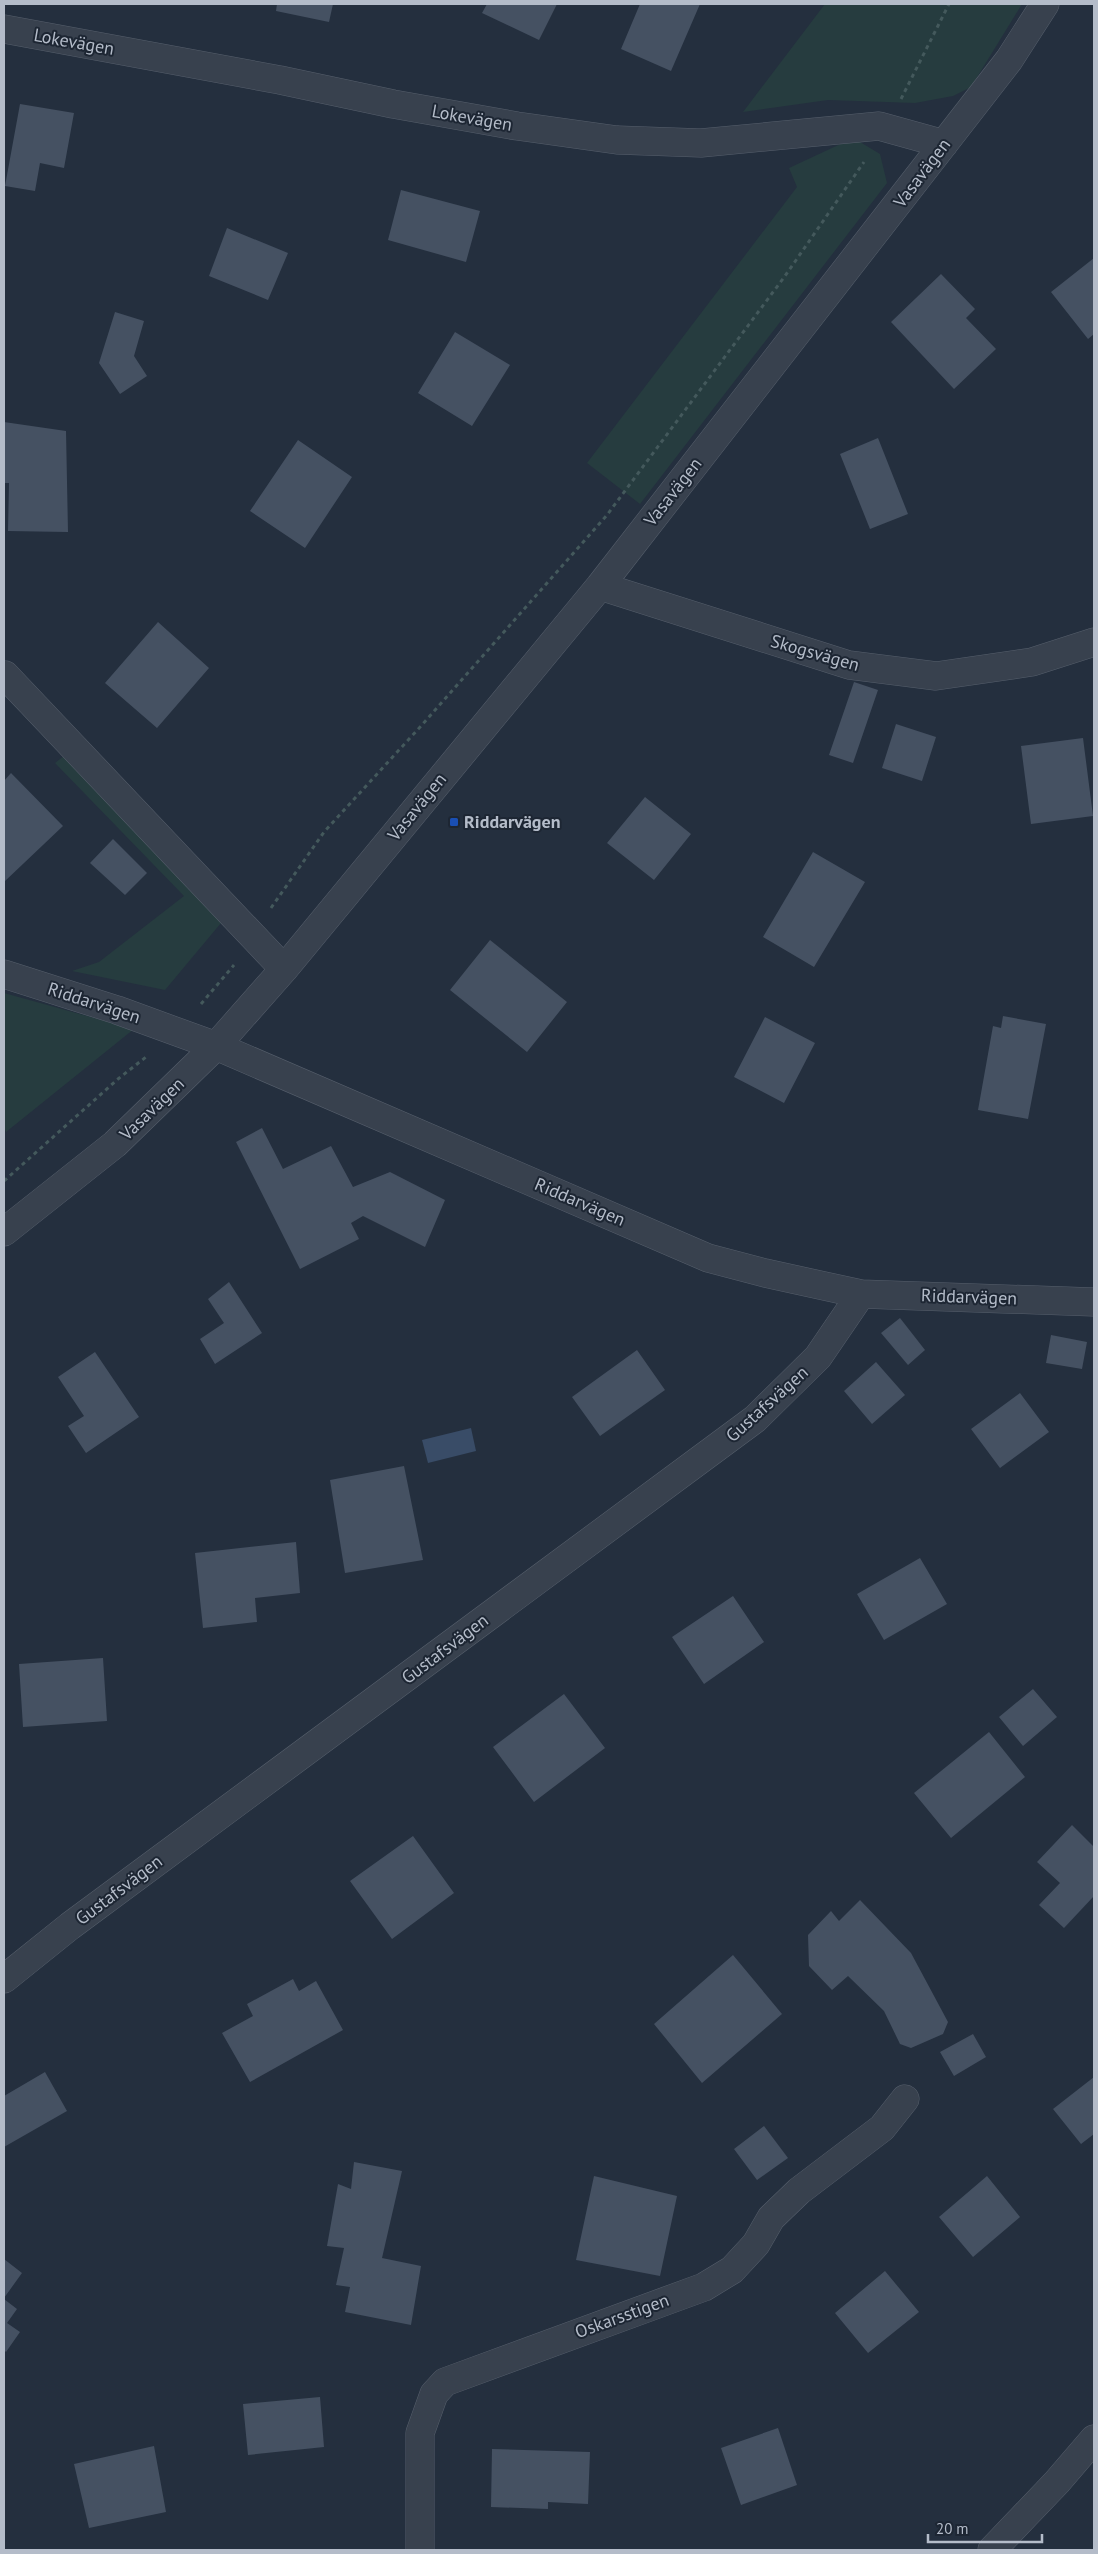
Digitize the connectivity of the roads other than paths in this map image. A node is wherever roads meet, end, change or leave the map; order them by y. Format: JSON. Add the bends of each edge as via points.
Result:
{"nodes":[{"id":1,"x":1045,"y":4,"type":"edge"},
{"id":2,"x":4,"y":29,"type":"edge"},
{"id":3,"x":944,"y":144,"type":"junction"},
{"id":4,"x":600,"y":586,"type":"junction"},
{"id":5,"x":1094,"y":642,"type":"edge"},
{"id":6,"x":5,"y":675,"type":"edge"},
{"id":7,"x":284,"y":969,"type":"junction"},
{"id":8,"x":4,"y":974,"type":"edge"},
{"id":9,"x":216,"y":1046,"type":"junction"},
{"id":10,"x":4,"y":1232,"type":"edge"},
{"id":11,"x":861,"y":1294,"type":"junction"},
{"id":12,"x":1094,"y":1302,"type":"edge"},
{"id":13,"x":4,"y":1979,"type":"edge"},
{"id":14,"x":905,"y":2099,"type":"dead end"},
{"id":15,"x":1094,"y":2439,"type":"edge"},
{"id":16,"x":420,"y":2550,"type":"edge"},
{"id":17,"x":992,"y":2550,"type":"edge"}],
"edges":[{"from":1,"to":3,"type":"street","name":"Vasavägen","via":[[1009,60]]},
{"from":2,"to":3,"type":"street","name":"Lokevägen","via":[[403,106],[617,140],[700,143],[879,126]]},
{"from":3,"to":4,"type":"street","name":"Vasavägen"},
{"from":4,"to":5,"type":"street","name":"Skogsvägen","via":[[848,665],[936,676],[1032,662]]},
{"from":4,"to":7,"type":"street","name":"Vasavägen"},
{"from":6,"to":7,"type":"street"},
{"from":7,"to":9,"type":"street","name":"Vasavägen"},
{"from":8,"to":9,"type":"street","name":"Riddarvägen"},
{"from":9,"to":10,"type":"street","name":"Vasavägen","via":[[115,1144]]},
{"from":9,"to":11,"type":"street","name":"Riddarvägen","via":[[708,1258]]},
{"from":11,"to":12,"type":"street","name":"Riddarvägen"},
{"from":11,"to":13,"type":"street","name":"Gustafsvägen","via":[[818,1357],[755,1419],[86,1914]]},
{"from":14,"to":16,"type":"street","name":"Oskarsstigen","via":[[882,2128],[799,2191],[771,2218],[756,2244],[732,2270],[704,2287],[445,2382],[434,2394],[420,2433]]},
{"from":15,"to":17,"type":"street"}]}
